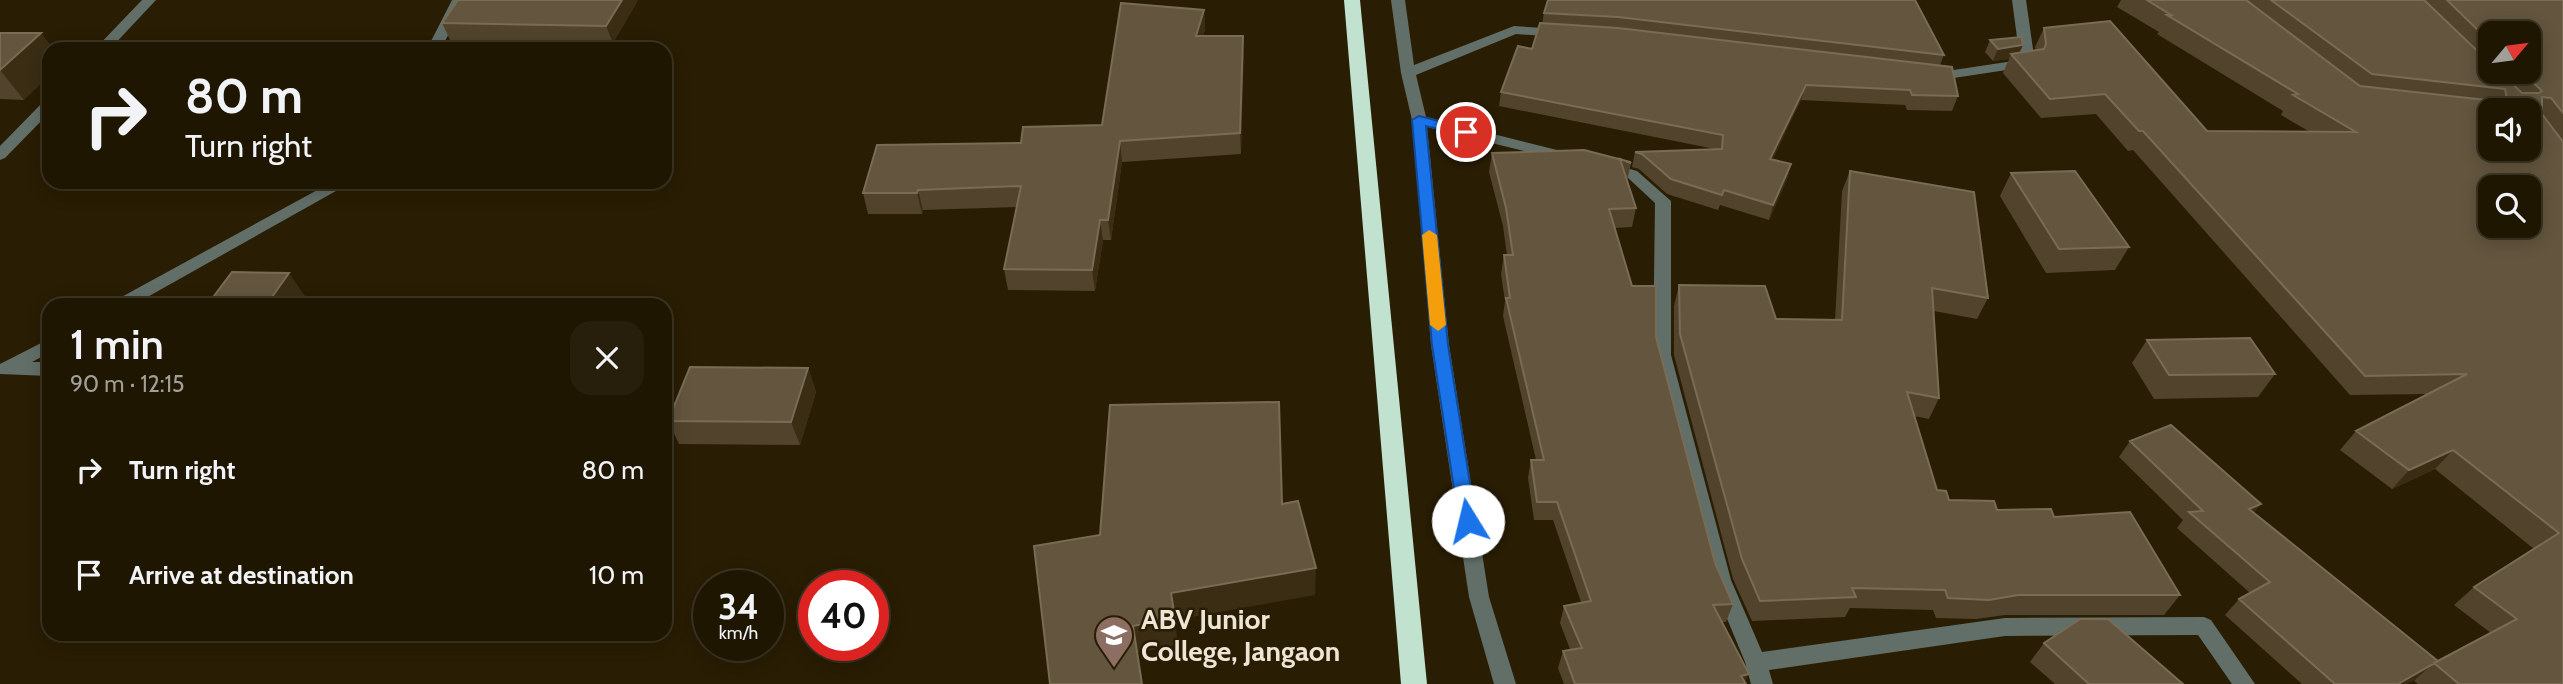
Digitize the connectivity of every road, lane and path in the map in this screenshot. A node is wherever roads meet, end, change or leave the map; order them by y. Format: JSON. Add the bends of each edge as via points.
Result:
{"nodes":[{"id":1,"x":149,"y":0,"type":"edge"},
{"id":2,"x":459,"y":0,"type":"edge"},
{"id":3,"x":1352,"y":0,"type":"edge"},
{"id":4,"x":1398,"y":0,"type":"edge"},
{"id":5,"x":2019,"y":0,"type":"edge"},
{"id":6,"x":1577,"y":33,"type":"edge"},
{"id":7,"x":109,"y":42,"type":"edge"},
{"id":8,"x":438,"y":42,"type":"edge"},
{"id":9,"x":1919,"y":72,"type":"edge"},
{"id":10,"x":1408,"y":73,"type":"junction"},
{"id":11,"x":42,"y":111,"type":"edge"},
{"id":12,"x":1419,"y":120,"type":"junction"},
{"id":13,"x":0,"y":155,"type":"edge"},
{"id":14,"x":331,"y":189,"type":"edge"},
{"id":15,"x":133,"y":298,"type":"edge"},
{"id":16,"x":42,"y":349,"type":"edge"},
{"id":17,"x":42,"y":369,"type":"edge"},
{"id":18,"x":1756,"y":662,"type":"junction"},
{"id":19,"x":1414,"y":684,"type":"edge"},
{"id":20,"x":1504,"y":684,"type":"edge"},
{"id":21,"x":1762,"y":684,"type":"edge"},
{"id":22,"x":2244,"y":684,"type":"edge"}],
"edges":[{"from":1,"to":7,"type":"street"},
{"from":2,"to":8,"type":"street"},
{"from":3,"to":19,"type":"highway"},
{"from":4,"to":10,"type":"street"},
{"from":5,"to":9,"type":"street","via":[[2028,64],[1947,75]]},
{"from":6,"to":10,"type":"street","via":[[1514,30]]},
{"from":10,"to":12,"type":"street"},
{"from":11,"to":13,"type":"street"},
{"from":12,"to":18,"type":"street","via":[[1632,174],[1663,201],[1662,355],[1721,580]]},
{"from":12,"to":20,"type":"street","via":[[1440,345],[1479,597]]},
{"from":14,"to":15,"type":"street"},
{"from":16,"to":17,"type":"street","via":[[6,369]]},
{"from":18,"to":21,"type":"street"},
{"from":18,"to":22,"type":"street","via":[[2005,627],[2204,626]]}]}
